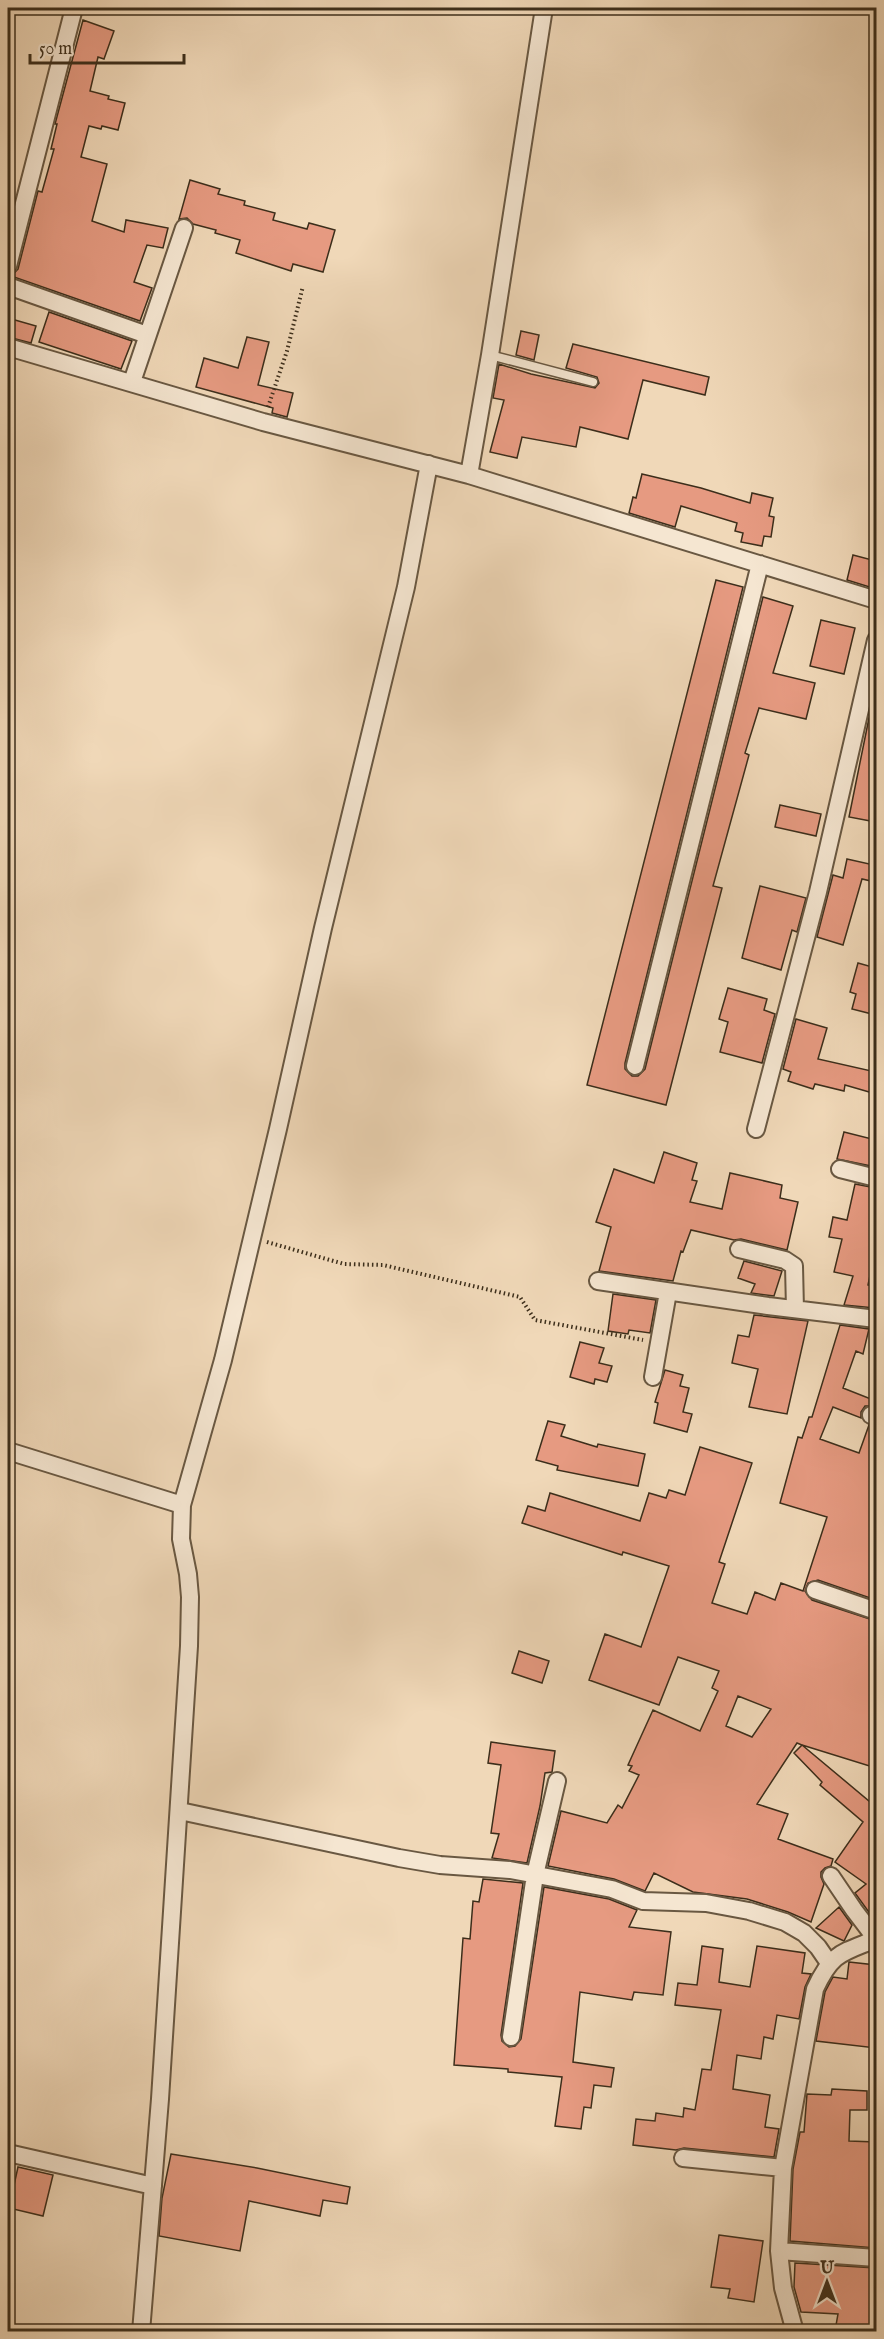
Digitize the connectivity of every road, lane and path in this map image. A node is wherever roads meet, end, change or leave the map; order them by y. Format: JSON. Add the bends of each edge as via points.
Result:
{"nodes":[{"id":1,"x":74,"y":8,"type":"edge"},
{"id":2,"x":544,"y":8,"type":"edge"},
{"id":3,"x":184,"y":228,"type":"dead end"},
{"id":4,"x":8,"y":266,"type":"edge"},
{"id":5,"x":8,"y":286,"type":"edge"},
{"id":6,"x":303,"y":286,"type":"dead end"},
{"id":7,"x":147,"y":335,"type":"junction"},
{"id":8,"x":8,"y":346,"type":"edge"},
{"id":9,"x":490,"y":355,"type":"junction"},
{"id":10,"x":132,"y":382,"type":"junction"},
{"id":11,"x":593,"y":382,"type":"dead end"},
{"id":12,"x":263,"y":422,"type":"junction"},
{"id":13,"x":429,"y":465,"type":"junction"},
{"id":14,"x":469,"y":475,"type":"junction"},
{"id":15,"x":760,"y":564,"type":"junction"},
{"id":16,"x":876,"y":600,"type":"edge"},
{"id":17,"x":876,"y":640,"type":"edge"},
{"id":18,"x":635,"y":1066,"type":"dead end"},
{"id":19,"x":756,"y":1129,"type":"dead end"},
{"id":20,"x":840,"y":1169,"type":"dead end"},
{"id":21,"x":876,"y":1178,"type":"edge"},
{"id":22,"x":252,"y":1237,"type":"junction"},
{"id":23,"x":739,"y":1250,"type":"dead end"},
{"id":24,"x":598,"y":1281,"type":"dead end"},
{"id":25,"x":668,"y":1292,"type":"junction"},
{"id":26,"x":795,"y":1309,"type":"junction"},
{"id":27,"x":876,"y":1318,"type":"edge"},
{"id":28,"x":659,"y":1343,"type":"junction"},
{"id":29,"x":653,"y":1377,"type":"dead end"},
{"id":30,"x":8,"y":1451,"type":"edge"},
{"id":31,"x":182,"y":1504,"type":"junction"},
{"id":32,"x":815,"y":1590,"type":"dead end"},
{"id":33,"x":876,"y":1611,"type":"edge"},
{"id":34,"x":557,"y":1781,"type":"dead end"},
{"id":35,"x":180,"y":1812,"type":"junction"},
{"id":36,"x":535,"y":1875,"type":"junction"},
{"id":37,"x":831,"y":1876,"type":"dead end"},
{"id":38,"x":876,"y":1939,"type":"edge"},
{"id":39,"x":829,"y":1963,"type":"junction"},
{"id":40,"x":511,"y":2037,"type":"dead end"},
{"id":41,"x":8,"y":2153,"type":"edge"},
{"id":42,"x":683,"y":2158,"type":"dead end"},
{"id":43,"x":783,"y":2168,"type":"junction"},
{"id":44,"x":153,"y":2186,"type":"junction"},
{"id":45,"x":779,"y":2251,"type":"junction"},
{"id":46,"x":876,"y":2258,"type":"edge"},
{"id":47,"x":141,"y":2331,"type":"edge"},
{"id":48,"x":795,"y":2331,"type":"edge"}],
"edges":[{"from":1,"to":4,"type":"street"},
{"from":2,"to":9,"type":"street"},
{"from":3,"to":7,"type":"street"},
{"from":5,"to":7,"type":"street"},
{"from":6,"to":12,"type":"path"},
{"from":7,"to":10,"type":"street"},
{"from":8,"to":10,"type":"street"},
{"from":9,"to":11,"type":"lane"},
{"from":9,"to":14,"type":"street"},
{"from":10,"to":12,"type":"street"},
{"from":12,"to":13,"type":"street"},
{"from":13,"to":14,"type":"street"},
{"from":13,"to":22,"type":"street","via":[[406,586]]},
{"from":14,"to":15,"type":"street"},
{"from":15,"to":16,"type":"street"},
{"from":15,"to":18,"type":"street"},
{"from":17,"to":19,"type":"street","via":[[818,892]]},
{"from":20,"to":21,"type":"street"},
{"from":22,"to":28,"type":"path","via":[[344,1264],[382,1264],[520,1297],[535,1320]]},
{"from":22,"to":31,"type":"street","via":[[223,1360]]},
{"from":23,"to":26,"type":"street","via":[[785,1260],[794,1266]]},
{"from":24,"to":25,"type":"street"},
{"from":25,"to":26,"type":"street"},
{"from":25,"to":28,"type":"street"},
{"from":26,"to":27,"type":"street"},
{"from":28,"to":29,"type":"street"},
{"from":30,"to":31,"type":"street"},
{"from":31,"to":35,"type":"street","via":[[181,1539],[190,1597]]},
{"from":32,"to":33,"type":"street"},
{"from":34,"to":36,"type":"street"},
{"from":35,"to":36,"type":"street","via":[[399,1858]]},
{"from":35,"to":44,"type":"street"},
{"from":36,"to":39,"type":"street","via":[[612,1889],[643,1901],[706,1903],[776,1919],[804,1933]]},
{"from":36,"to":40,"type":"street"},
{"from":37,"to":38,"type":"street"},
{"from":38,"to":39,"type":"street","via":[[839,1954]]},
{"from":39,"to":43,"type":"street","via":[[815,1989]]},
{"from":41,"to":44,"type":"street"},
{"from":42,"to":43,"type":"street"},
{"from":43,"to":45,"type":"street"},
{"from":44,"to":47,"type":"street"},
{"from":45,"to":46,"type":"street"},
{"from":45,"to":48,"type":"street","via":[[783,2288]]}]}
